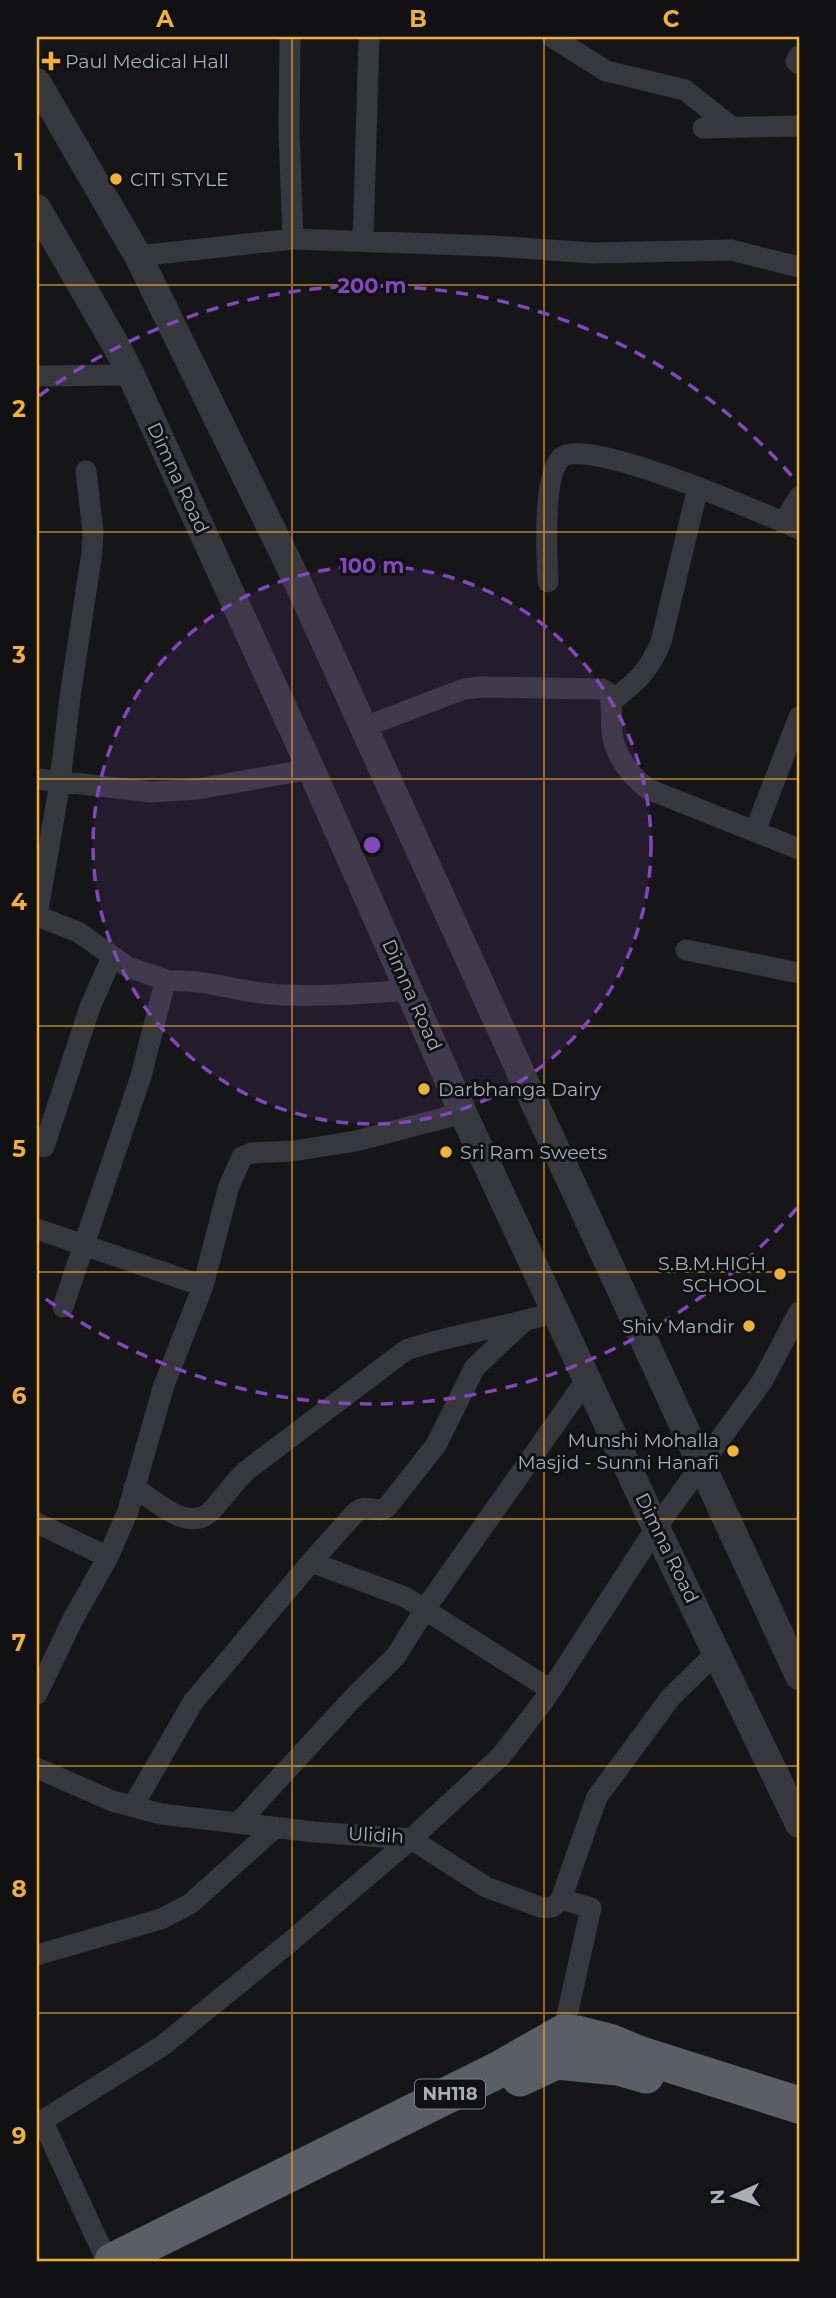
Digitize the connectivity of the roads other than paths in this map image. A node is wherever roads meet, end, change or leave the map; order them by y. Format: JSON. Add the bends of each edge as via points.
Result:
{"nodes":[{"id":1,"x":290,"y":37,"type":"edge"},
{"id":2,"x":369,"y":37,"type":"edge"},
{"id":3,"x":552,"y":37,"type":"edge"},
{"id":4,"x":799,"y":56,"type":"edge"},
{"id":5,"x":799,"y":64,"type":"edge"},
{"id":6,"x":37,"y":82,"type":"edge"},
{"id":7,"x":799,"y":126,"type":"edge"},
{"id":8,"x":703,"y":128,"type":"dead end"},
{"id":9,"x":733,"y":128,"type":"junction"},
{"id":10,"x":37,"y":208,"type":"edge"},
{"id":11,"x":293,"y":239,"type":"junction"},
{"id":12,"x":363,"y":241,"type":"junction"},
{"id":13,"x":138,"y":256,"type":"junction"},
{"id":14,"x":799,"y":267,"type":"edge"},
{"id":15,"x":131,"y":375,"type":"junction"},
{"id":16,"x":37,"y":376,"type":"edge"},
{"id":17,"x":86,"y":471,"type":"dead end"},
{"id":18,"x":698,"y":487,"type":"junction"},
{"id":19,"x":799,"y":497,"type":"edge"},
{"id":20,"x":792,"y":526,"type":"edge"},
{"id":21,"x":548,"y":582,"type":"dead end"},
{"id":22,"x":611,"y":702,"type":"junction"},
{"id":23,"x":799,"y":716,"type":"edge"},
{"id":24,"x":364,"y":727,"type":"junction"},
{"id":25,"x":312,"y":769,"type":"junction"},
{"id":26,"x":37,"y":779,"type":"edge"},
{"id":27,"x":60,"y":782,"type":"junction"},
{"id":28,"x":755,"y":831,"type":"junction"},
{"id":29,"x":799,"y":849,"type":"edge"},
{"id":30,"x":37,"y":916,"type":"edge"},
{"id":31,"x":686,"y":950,"type":"dead end"},
{"id":32,"x":112,"y":957,"type":"junction"},
{"id":33,"x":799,"y":974,"type":"edge"},
{"id":34,"x":169,"y":981,"type":"junction"},
{"id":35,"x":410,"y":990,"type":"junction"},
{"id":36,"x":463,"y":1114,"type":"junction"},
{"id":37,"x":44,"y":1147,"type":"dead end"},
{"id":38,"x":37,"y":1229,"type":"edge"},
{"id":39,"x":84,"y":1247,"type":"junction"},
{"id":40,"x":203,"y":1286,"type":"junction"},
{"id":41,"x":63,"y":1307,"type":"dead end"},
{"id":42,"x":555,"y":1312,"type":"junction"},
{"id":43,"x":799,"y":1312,"type":"edge"},
{"id":44,"x":523,"y":1322,"type":"junction"},
{"id":45,"x":587,"y":1378,"type":"junction"},
{"id":46,"x":702,"y":1465,"type":"junction"},
{"id":47,"x":135,"y":1487,"type":"junction"},
{"id":48,"x":37,"y":1523,"type":"edge"},
{"id":49,"x":656,"y":1528,"type":"junction"},
{"id":50,"x":108,"y":1557,"type":"junction"},
{"id":51,"x":311,"y":1562,"type":"junction"},
{"id":52,"x":425,"y":1609,"type":"junction"},
{"id":53,"x":718,"y":1651,"type":"junction"},
{"id":54,"x":799,"y":1676,"type":"edge"},
{"id":55,"x":551,"y":1690,"type":"junction"},
{"id":56,"x":37,"y":1694,"type":"edge"},
{"id":57,"x":37,"y":1768,"type":"edge"},
{"id":58,"x":133,"y":1806,"type":"junction"},
{"id":59,"x":238,"y":1823,"type":"junction"},
{"id":60,"x":799,"y":1824,"type":"edge"},
{"id":61,"x":276,"y":1827,"type":"junction"},
{"id":62,"x":411,"y":1839,"type":"junction"},
{"id":63,"x":561,"y":1899,"type":"junction"},
{"id":64,"x":37,"y":1955,"type":"edge"},
{"id":65,"x":559,"y":2047,"type":"junction"},
{"id":66,"x":799,"y":2105,"type":"edge"},
{"id":67,"x":39,"y":2122,"type":"edge"},
{"id":68,"x":799,"y":2127,"type":"edge"},
{"id":69,"x":107,"y":2261,"type":"edge"},
{"id":70,"x":113,"y":2261,"type":"edge"},
{"id":71,"x":164,"y":2261,"type":"edge"}],
"edges":[{"from":1,"to":11,"type":"street"},
{"from":2,"to":12,"type":"street"},
{"from":3,"to":9,"type":"street","via":[[606,71],[685,90]]},
{"from":4,"to":5,"type":"street"},
{"from":6,"to":13,"type":"street"},
{"from":7,"to":9,"type":"street"},
{"from":8,"to":9,"type":"street"},
{"from":10,"to":15,"type":"street","name":"Dimna Road"},
{"from":11,"to":12,"type":"street"},
{"from":11,"to":13,"type":"street"},
{"from":12,"to":14,"type":"street","via":[[592,253],[732,250]]},
{"from":13,"to":24,"type":"street"},
{"from":15,"to":16,"type":"street"},
{"from":15,"to":25,"type":"street","name":"Dimna Road"},
{"from":17,"to":27,"type":"street","via":[[92,552]]},
{"from":18,"to":20,"type":"street"},
{"from":18,"to":21,"type":"street","via":[[612,459],[587,454],[562,457],[549,492]]},
{"from":18,"to":22,"type":"street","via":[[661,642],[639,680]]},
{"from":19,"to":20,"type":"street"},
{"from":22,"to":24,"type":"street","via":[[609,693],[592,687],[481,687],[464,689]]},
{"from":22,"to":28,"type":"street","via":[[614,742],[634,778],[649,789]]},
{"from":23,"to":28,"type":"street"},
{"from":24,"to":46,"type":"street"},
{"from":25,"to":27,"type":"street","via":[[169,791]]},
{"from":25,"to":35,"type":"street","name":"Dimna Road"},
{"from":26,"to":27,"type":"street"},
{"from":27,"to":30,"type":"street"},
{"from":28,"to":29,"type":"street"},
{"from":30,"to":32,"type":"street","via":[[78,932]]},
{"from":31,"to":33,"type":"street"},
{"from":32,"to":34,"type":"street"},
{"from":32,"to":37,"type":"street","via":[[90,1007]]},
{"from":34,"to":35,"type":"street","via":[[292,995]]},
{"from":34,"to":39,"type":"street"},
{"from":35,"to":36,"type":"street","name":"Dimna Road"},
{"from":36,"to":40,"type":"street","via":[[356,1142],[242,1157],[229,1186]]},
{"from":36,"to":42,"type":"street","name":"Dimna Road"},
{"from":38,"to":39,"type":"street"},
{"from":39,"to":40,"type":"street"},
{"from":39,"to":41,"type":"street"},
{"from":40,"to":47,"type":"street","via":[[164,1385]]},
{"from":42,"to":44,"type":"street"},
{"from":42,"to":45,"type":"street","name":"Dimna Road"},
{"from":43,"to":46,"type":"street","name":"Ulidih","via":[[763,1380]]},
{"from":44,"to":47,"type":"street","via":[[406,1350],[246,1471],[200,1520],[187,1520]]},
{"from":44,"to":51,"type":"street","via":[[475,1367],[436,1445],[388,1506],[383,1511],[361,1508]]},
{"from":45,"to":49,"type":"street","name":"Dimna Road"},
{"from":45,"to":52,"type":"street"},
{"from":46,"to":49,"type":"street","name":"Ulidih"},
{"from":46,"to":54,"type":"street"},
{"from":47,"to":50,"type":"street"},
{"from":48,"to":50,"type":"street"},
{"from":49,"to":53,"type":"street","name":"Dimna Road"},
{"from":49,"to":55,"type":"street","name":"Ulidih"},
{"from":50,"to":56,"type":"street"},
{"from":51,"to":52,"type":"street"},
{"from":51,"to":58,"type":"street","via":[[192,1702]]},
{"from":52,"to":55,"type":"street"},
{"from":52,"to":59,"type":"street","via":[[396,1656]]},
{"from":53,"to":60,"type":"street","name":"Dimna Road"},
{"from":53,"to":63,"type":"street","via":[[671,1697],[597,1797]]},
{"from":55,"to":62,"type":"street","name":"Ulidih","via":[[501,1756]]},
{"from":57,"to":58,"type":"street","name":"Ulidih"},
{"from":58,"to":59,"type":"street","name":"Ulidih"},
{"from":59,"to":61,"type":"street","name":"Ulidih"},
{"from":61,"to":62,"type":"street","name":"Ulidih"},
{"from":61,"to":64,"type":"street","via":[[175,1913]]},
{"from":62,"to":63,"type":"street","via":[[486,1886],[548,1909]]},
{"from":62,"to":67,"type":"street","via":[[162,2046]]},
{"from":63,"to":65,"type":"street","via":[[591,1908]]},
{"from":65,"to":66,"type":"highway","via":[[578,2034]]},
{"from":65,"to":68,"type":"highway"},
{"from":65,"to":70,"type":"highway","number":"NH118","via":[[500,2069]]},
{"from":65,"to":71,"type":"highway","number":"NH118"},
{"from":67,"to":69,"type":"street"}]}
